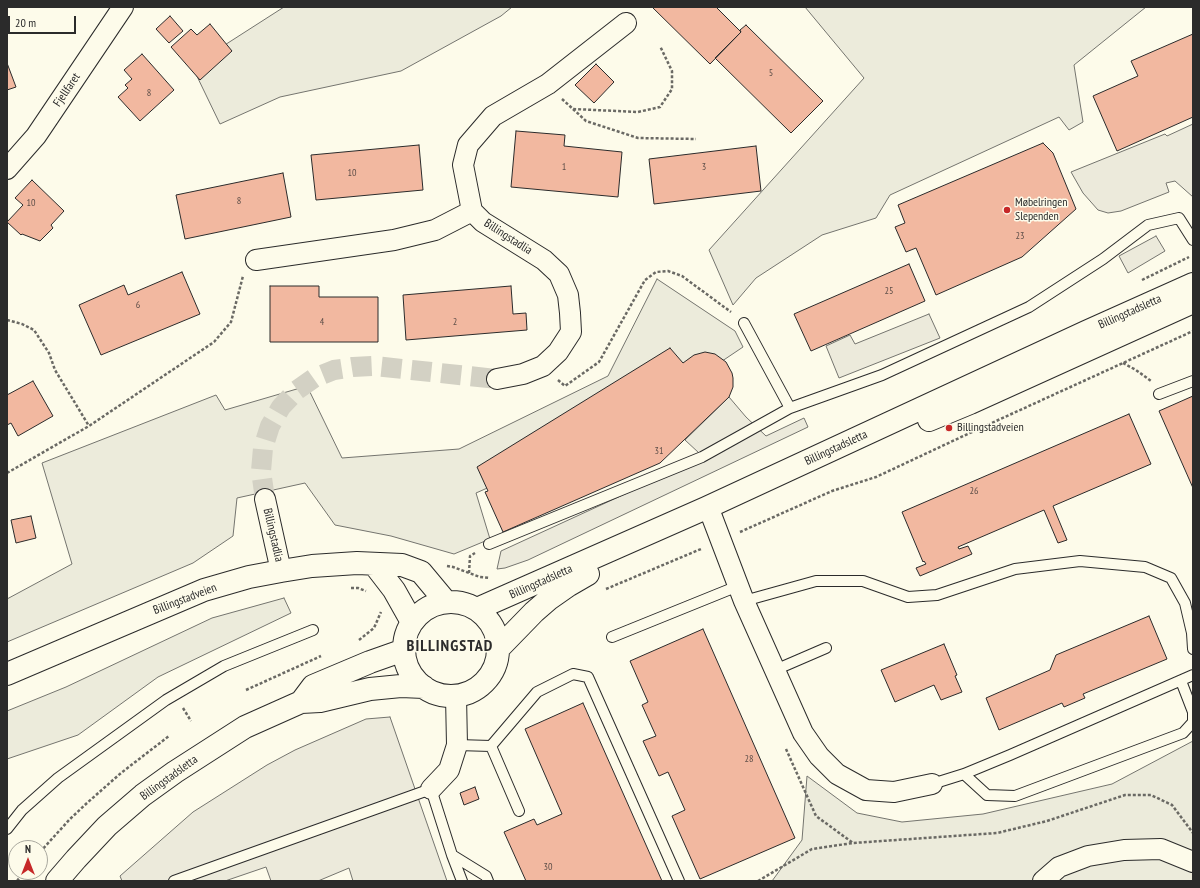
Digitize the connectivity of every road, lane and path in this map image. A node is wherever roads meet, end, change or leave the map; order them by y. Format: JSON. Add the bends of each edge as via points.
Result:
{"nodes":[{"id":1,"x":123,"y":7,"type":"edge"},
{"id":2,"x":626,"y":23,"type":"dead end"},
{"id":3,"x":660,"y":46,"type":"dead end"},
{"id":4,"x":548,"y":84,"type":"junction"},
{"id":5,"x":572,"y":109,"type":"junction"},
{"id":6,"x":696,"y":139,"type":"dead end"},
{"id":7,"x":7,"y":169,"type":"edge"},
{"id":8,"x":472,"y":211,"type":"junction"},
{"id":9,"x":1193,"y":240,"type":"edge"},
{"id":10,"x":256,"y":260,"type":"joint"},
{"id":11,"x":1193,"y":284,"type":"edge"},
{"id":12,"x":1193,"y":302,"type":"edge"},
{"id":13,"x":7,"y":320,"type":"edge"},
{"id":14,"x":744,"y":323,"type":"joint"},
{"id":15,"x":1193,"y":331,"type":"edge"},
{"id":16,"x":1123,"y":363,"type":"junction"},
{"id":17,"x":543,"y":366,"type":"junction"},
{"id":18,"x":497,"y":379,"type":"tunnel mouth"},
{"id":19,"x":1193,"y":381,"type":"edge"},
{"id":20,"x":1163,"y":393,"type":"joint"},
{"id":21,"x":790,"y":408,"type":"junction"},
{"id":22,"x":89,"y":426,"type":"junction"},
{"id":23,"x":7,"y":473,"type":"edge"},
{"id":24,"x":265,"y":499,"type":"tunnel mouth"},
{"id":25,"x":709,"y":513,"type":"junction"},
{"id":26,"x":721,"y":541,"type":"junction"},
{"id":27,"x":489,"y":544,"type":"dead end"},
{"id":28,"x":374,"y":564,"type":"junction"},
{"id":29,"x":281,"y":571,"type":"junction"},
{"id":30,"x":345,"y":587,"type":"dead end"},
{"id":31,"x":601,"y":591,"type":"dead end"},
{"id":32,"x":369,"y":592,"type":"dead end"},
{"id":33,"x":741,"y":594,"type":"junction"},
{"id":34,"x":446,"y":602,"type":"junction"},
{"id":35,"x":382,"y":608,"type":"dead end"},
{"id":36,"x":477,"y":610,"type":"junction"},
{"id":37,"x":412,"y":622,"type":"junction"},
{"id":38,"x":313,"y":630,"type":"dead end"},
{"id":39,"x":612,"y":637,"type":"dead end"},
{"id":40,"x":354,"y":642,"type":"dead end"},
{"id":41,"x":499,"y":648,"type":"junction"},
{"id":42,"x":826,"y":648,"type":"dead end"},
{"id":43,"x":1193,"y":649,"type":"edge"},
{"id":44,"x":404,"y":650,"type":"junction"},
{"id":45,"x":325,"y":654,"type":"dead end"},
{"id":46,"x":775,"y":670,"type":"junction"},
{"id":47,"x":7,"y":674,"type":"edge"},
{"id":48,"x":1193,"y":675,"type":"edge"},
{"id":49,"x":1181,"y":681,"type":"junction"},
{"id":50,"x":424,"y":687,"type":"junction"},
{"id":51,"x":246,"y":690,"type":"dead end"},
{"id":52,"x":456,"y":696,"type":"junction"},
{"id":53,"x":301,"y":702,"type":"junction"},
{"id":54,"x":169,"y":736,"type":"dead end"},
{"id":55,"x":457,"y":745,"type":"junction"},
{"id":56,"x":491,"y":746,"type":"junction"},
{"id":57,"x":964,"y":774,"type":"junction"},
{"id":58,"x":932,"y":784,"type":"joint"},
{"id":59,"x":432,"y":789,"type":"junction"},
{"id":60,"x":519,"y":811,"type":"dead end"},
{"id":61,"x":7,"y":829,"type":"edge"},
{"id":62,"x":48,"y":843,"type":"edge"},
{"id":63,"x":853,"y":843,"type":"dead end"},
{"id":64,"x":452,"y":855,"type":"junction"},
{"id":65,"x":1193,"y":862,"type":"edge"},
{"id":66,"x":57,"y":881,"type":"edge"},
{"id":67,"x":174,"y":881,"type":"edge"},
{"id":68,"x":462,"y":881,"type":"edge"},
{"id":69,"x":488,"y":881,"type":"edge"},
{"id":70,"x":679,"y":881,"type":"edge"},
{"id":71,"x":758,"y":881,"type":"edge"},
{"id":72,"x":1043,"y":881,"type":"edge"}],
"edges":[{"from":1,"to":7,"type":"street","name":"Fjellfaret","via":[[36,136]]},
{"from":2,"to":4,"type":"street","name":"Billingstadlia"},
{"from":3,"to":5,"type":"path","via":[[672,71],[672,89],[660,107],[638,112]]},
{"from":4,"to":5,"type":"path"},
{"from":4,"to":8,"type":"street","name":"Billingstadlia","via":[[493,116],[468,145],[463,165]]},
{"from":5,"to":6,"type":"path","via":[[586,121],[638,138]]},
{"from":8,"to":10,"type":"street","via":[[434,230],[394,240]]},
{"from":8,"to":17,"type":"street","name":"Billingstadlia","via":[[483,222],[544,260],[559,274],[568,295],[571,332],[558,352]]},
{"from":9,"to":21,"type":"lane","via":[[1178,218],[1148,225],[1029,307],[882,375]]},
{"from":10,"to":22,"type":"path","via":[[246,263],[231,322],[214,342]]},
{"from":11,"to":25,"type":"main road","name":"Billingstadsletta","via":[[1086,332]]},
{"from":12,"to":25,"type":"main road","name":"Billingstadsletta","via":[[970,403]]},
{"from":13,"to":22,"type":"path","via":[[34,330]]},
{"from":14,"to":17,"type":"path","via":[[682,276],[668,271],[656,272],[645,280],[599,362],[564,386]]},
{"from":14,"to":21,"type":"lane"},
{"from":15,"to":16,"type":"path"},
{"from":16,"to":20,"type":"path","via":[[1136,370]]},
{"from":16,"to":26,"type":"path","via":[[876,477],[832,491]]},
{"from":17,"to":18,"type":"street","name":"Billingstadlia","via":[[523,374]]},
{"from":19,"to":20,"type":"lane"},
{"from":21,"to":27,"type":"lane","via":[[702,457]]},
{"from":22,"to":23,"type":"path"},
{"from":24,"to":29,"type":"street","name":"Billingstadlia"},
{"from":25,"to":26,"type":"street"},
{"from":25,"to":36,"type":"main road","name":"Billingstadsletta"},
{"from":25,"to":41,"type":"main road","name":"Billingstadsletta","via":[[568,585],[534,612]]},
{"from":26,"to":31,"type":"path"},
{"from":26,"to":33,"type":"street"},
{"from":28,"to":29,"type":"main road","name":"Billingstadveien","via":[[334,564]]},
{"from":28,"to":34,"type":"main road","name":"Billingstadveien","via":[[402,565],[421,572]]},
{"from":28,"to":37,"type":"main road","via":[[394,590]]},
{"from":29,"to":47,"type":"main road","name":"Billingstadveien","via":[[204,590]]},
{"from":30,"to":32,"type":"path"},
{"from":33,"to":39,"type":"lane"},
{"from":33,"to":43,"type":"lane","via":[[816,581],[862,581],[908,597],[937,595],[1016,569],[1080,561],[1144,567],[1171,578],[1185,603]]},
{"from":33,"to":46,"type":"street"},
{"from":34,"to":36,"type":"main road","via":[[463,603]]},
{"from":34,"to":37,"type":"main road","via":[[427,608]]},
{"from":35,"to":40,"type":"path","via":[[374,628]]},
{"from":36,"to":41,"type":"main road","via":[[493,626]]},
{"from":37,"to":44,"type":"main road"},
{"from":38,"to":61,"type":"lane","via":[[224,666],[166,700],[58,778],[22,810]]},
{"from":41,"to":52,"type":"main road","via":[[496,666],[487,681],[473,692]]},
{"from":42,"to":46,"type":"lane"},
{"from":44,"to":50,"type":"main road","via":[[410,671]]},
{"from":44,"to":53,"type":"main road","name":"Billingstadsletta","via":[[313,686]]},
{"from":45,"to":51,"type":"path"},
{"from":46,"to":58,"type":"street","via":[[803,733],[819,756],[837,774],[866,790],[894,792]]},
{"from":48,"to":49,"type":"lane"},
{"from":49,"to":57,"type":"lane"},
{"from":49,"to":57,"type":"lane","via":[[1193,712],[1193,722],[1183,733],[1016,796],[987,795]]},
{"from":50,"to":52,"type":"main road","via":[[444,696]]},
{"from":50,"to":53,"type":"main road","name":"Billingstadsletta","via":[[370,689],[320,701]]},
{"from":52,"to":55,"type":"street"},
{"from":53,"to":66,"type":"main road","name":"Billingstadsletta","via":[[245,727],[164,780],[107,826]]},
{"from":54,"to":62,"type":"path","via":[[93,798]]},
{"from":55,"to":56,"type":"lane"},
{"from":55,"to":59,"type":"street","via":[[449,770]]},
{"from":56,"to":60,"type":"lane"},
{"from":56,"to":70,"type":"lane","via":[[537,692],[573,674],[588,677]]},
{"from":57,"to":58,"type":"lane"},
{"from":59,"to":64,"type":"lane"},
{"from":59,"to":67,"type":"lane"},
{"from":63,"to":71,"type":"path","via":[[812,849]]},
{"from":64,"to":68,"type":"lane"},
{"from":64,"to":69,"type":"lane","via":[[486,876]]},
{"from":65,"to":72,"type":"street","via":[[1161,849],[1124,850],[1088,856],[1059,867]]}]}
